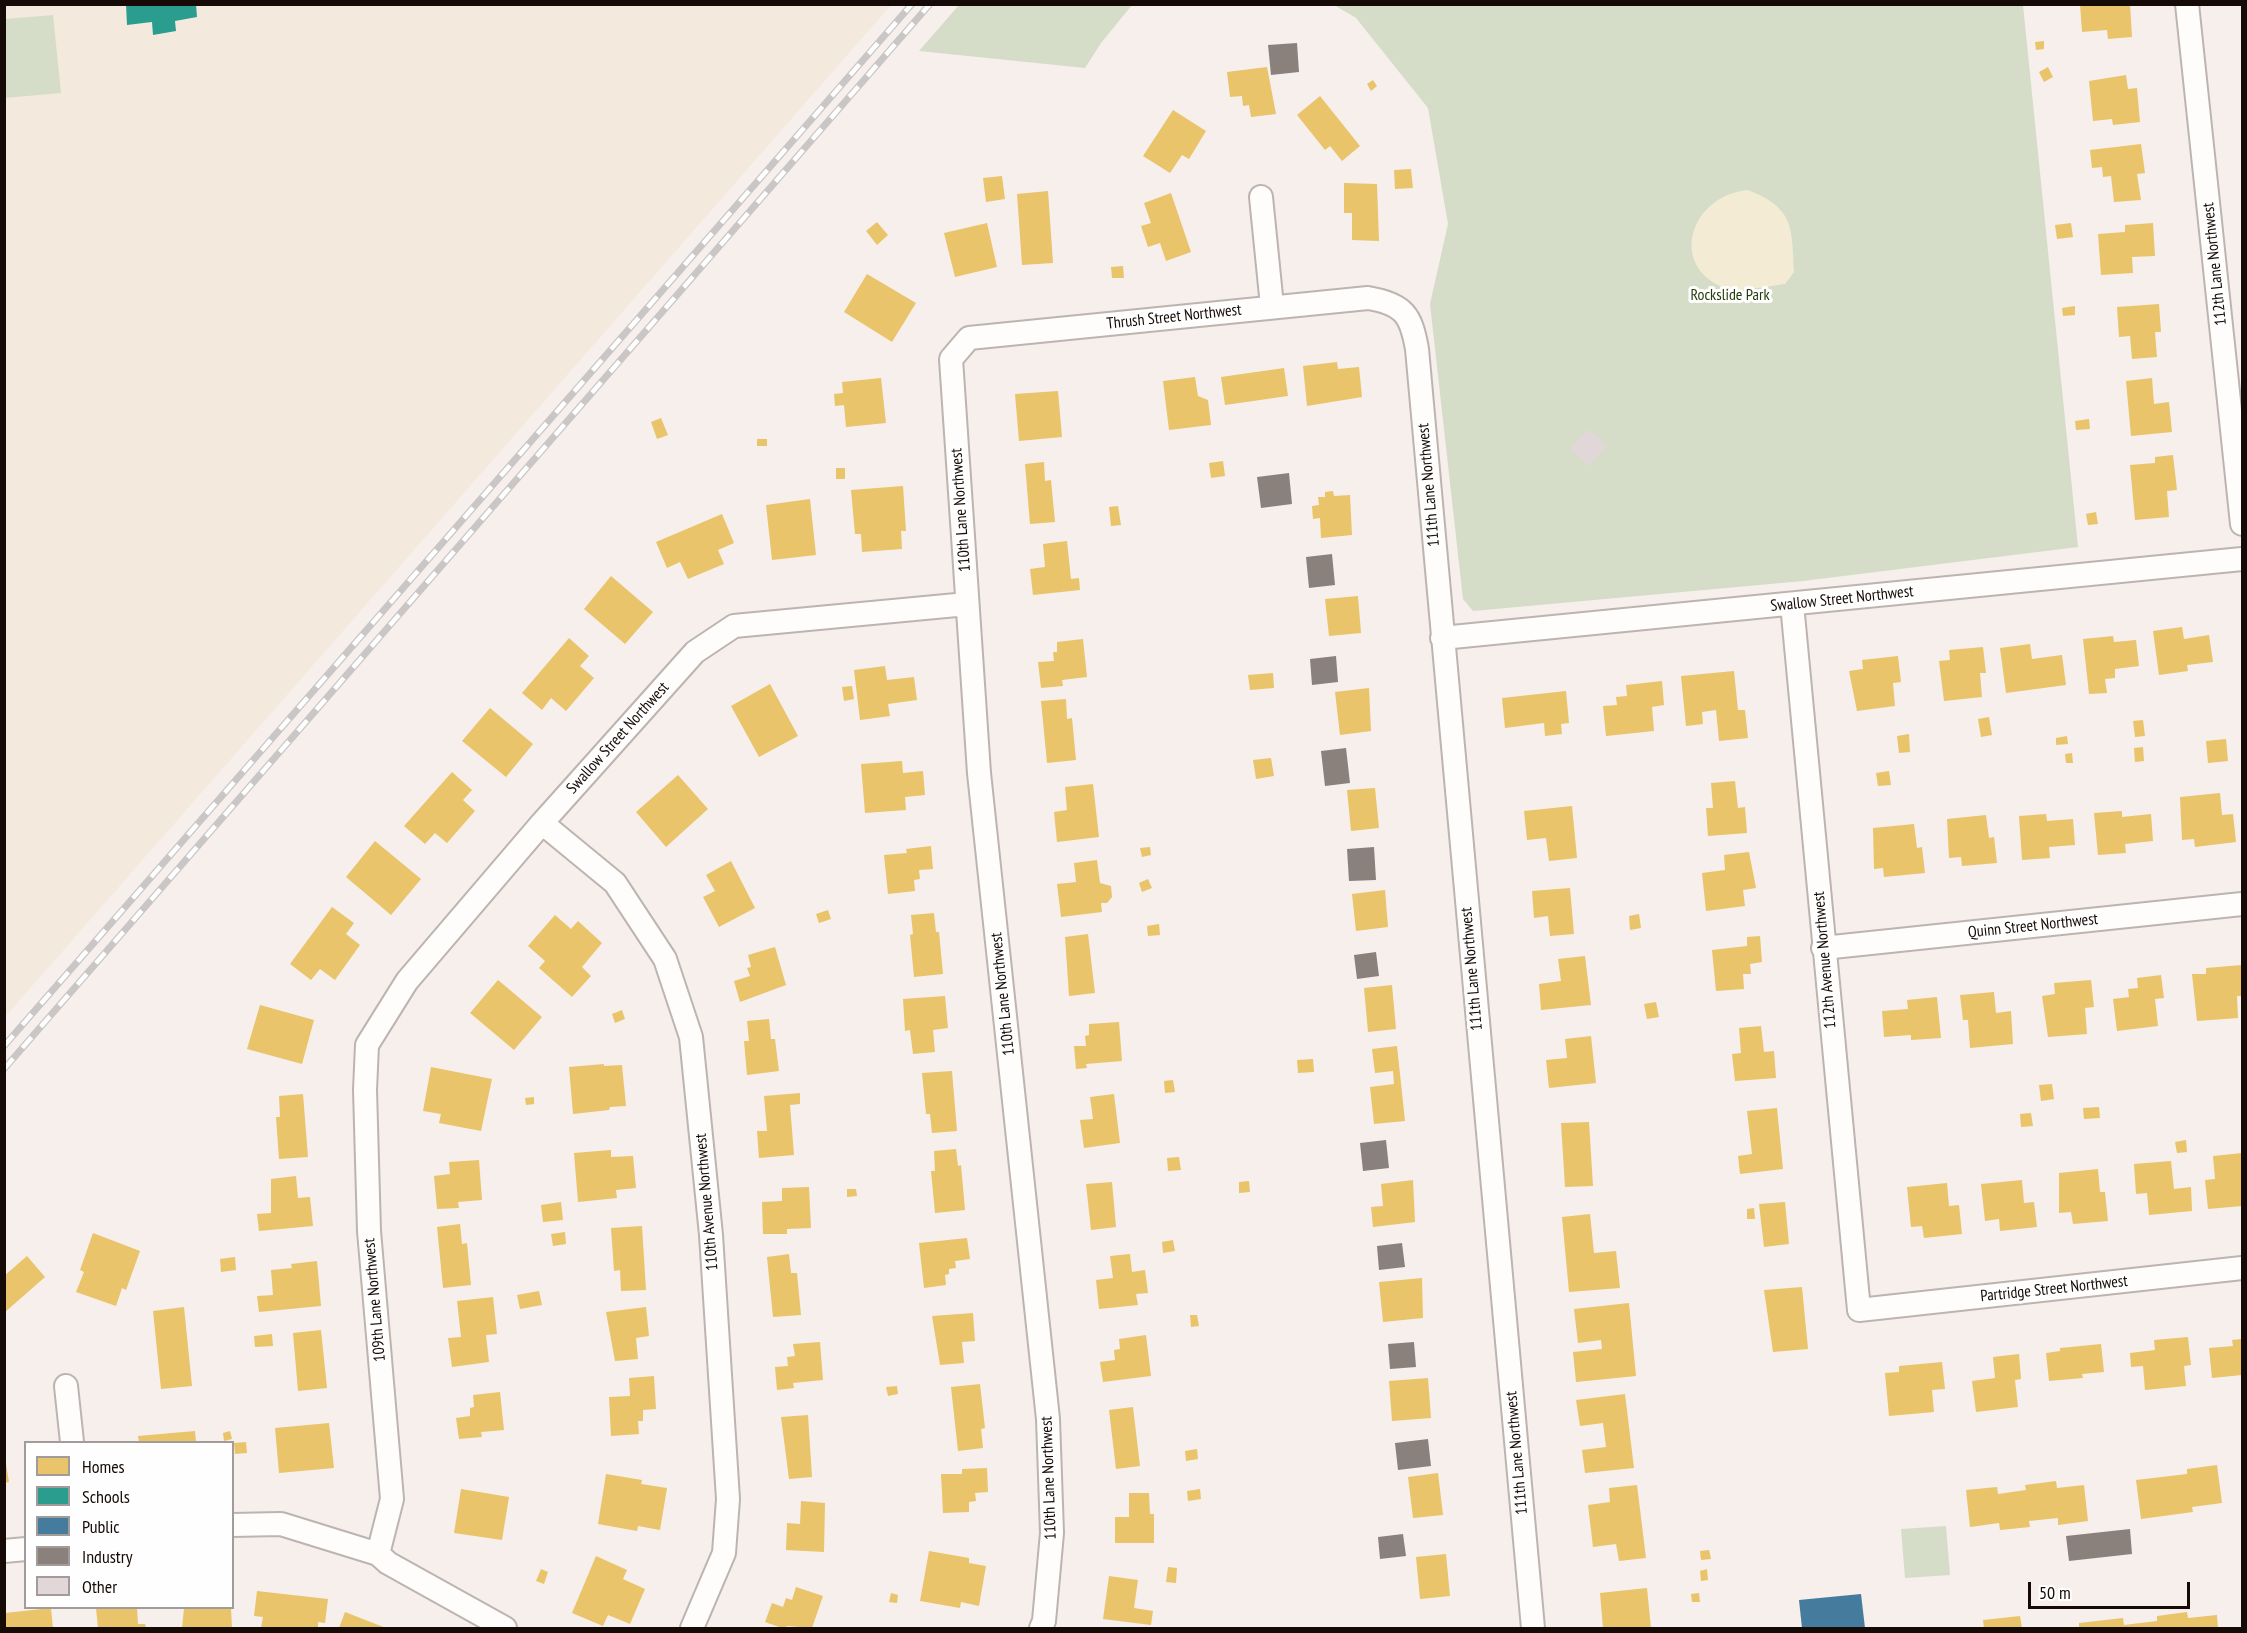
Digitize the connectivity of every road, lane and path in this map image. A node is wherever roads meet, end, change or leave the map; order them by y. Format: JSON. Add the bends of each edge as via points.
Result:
{"nodes":[{"id":1,"x":2187,"y":4,"type":"edge"},
{"id":2,"x":1261,"y":197,"type":"dead end"},
{"id":3,"x":1272,"y":306,"type":"junction"},
{"id":4,"x":1404,"y":311,"type":"joint"},
{"id":5,"x":951,"y":359,"type":"joint"},
{"id":6,"x":2242,"y":524,"type":"edge"},
{"id":7,"x":2242,"y":559,"type":"edge"},
{"id":8,"x":967,"y":604,"type":"junction"},
{"id":9,"x":1792,"y":604,"type":"junction"},
{"id":10,"x":1442,"y":638,"type":"junction"},
{"id":11,"x":542,"y":823,"type":"junction"},
{"id":12,"x":2242,"y":904,"type":"edge"},
{"id":13,"x":1823,"y":948,"type":"junction"},
{"id":14,"x":367,"y":1045,"type":"joint"},
{"id":15,"x":2242,"y":1268,"type":"edge"},
{"id":16,"x":1865,"y":1310,"type":"joint"},
{"id":17,"x":66,"y":1386,"type":"dead end"},
{"id":18,"x":72,"y":1441,"type":"edge"},
{"id":19,"x":234,"y":1525,"type":"edge"},
{"id":20,"x":24,"y":1549,"type":"edge"},
{"id":21,"x":4,"y":1551,"type":"edge"},
{"id":22,"x":378,"y":1554,"type":"junction"},
{"id":23,"x":505,"y":1629,"type":"edge"},
{"id":24,"x":692,"y":1629,"type":"edge"},
{"id":25,"x":1041,"y":1629,"type":"edge"},
{"id":26,"x":1533,"y":1629,"type":"edge"}],
"edges":[{"from":1,"to":6,"type":"street","name":"112th Lane Northwest"},
{"from":2,"to":3,"type":"street"},
{"from":3,"to":4,"type":"street","name":"Thrush Street Northwest","via":[[1368,298],[1389,302]]},
{"from":3,"to":5,"type":"street","name":"Thrush Street Northwest","via":[[969,338]]},
{"from":4,"to":10,"type":"street","name":"111th Lane Northwest","via":[[1417,349]]},
{"from":5,"to":8,"type":"street","name":"110th Lane Northwest"},
{"from":7,"to":9,"type":"street","name":"Swallow Street Northwest"},
{"from":8,"to":11,"type":"street","name":"Swallow Street Northwest","via":[[734,626],[695,652]]},
{"from":8,"to":25,"type":"street","name":"110th Lane Northwest","via":[[979,773],[1048,1419],[1052,1533]]},
{"from":9,"to":10,"type":"street","name":"Swallow Street Northwest"},
{"from":9,"to":13,"type":"street","name":"112th Avenue Northwest"},
{"from":10,"to":26,"type":"street","name":"111th Lane Northwest"},
{"from":11,"to":14,"type":"street","name":"Swallow Street Northwest","via":[[407,981]]},
{"from":11,"to":24,"type":"street","name":"110th Avenue Northwest","via":[[615,883],[665,959],[691,1037],[711,1235],[728,1499],[724,1553]]},
{"from":12,"to":13,"type":"street","name":"Quinn Street Northwest"},
{"from":13,"to":16,"type":"street","name":"112th Avenue Northwest","via":[[1859,1310]]},
{"from":14,"to":22,"type":"street","name":"109th Lane Northwest","via":[[369,1231],[392,1499]]},
{"from":15,"to":16,"type":"street","name":"Partridge Street Northwest"},
{"from":17,"to":18,"type":"street"},
{"from":19,"to":22,"type":"street","via":[[281,1524]]},
{"from":20,"to":21,"type":"street"},
{"from":22,"to":23,"type":"street"}]}
